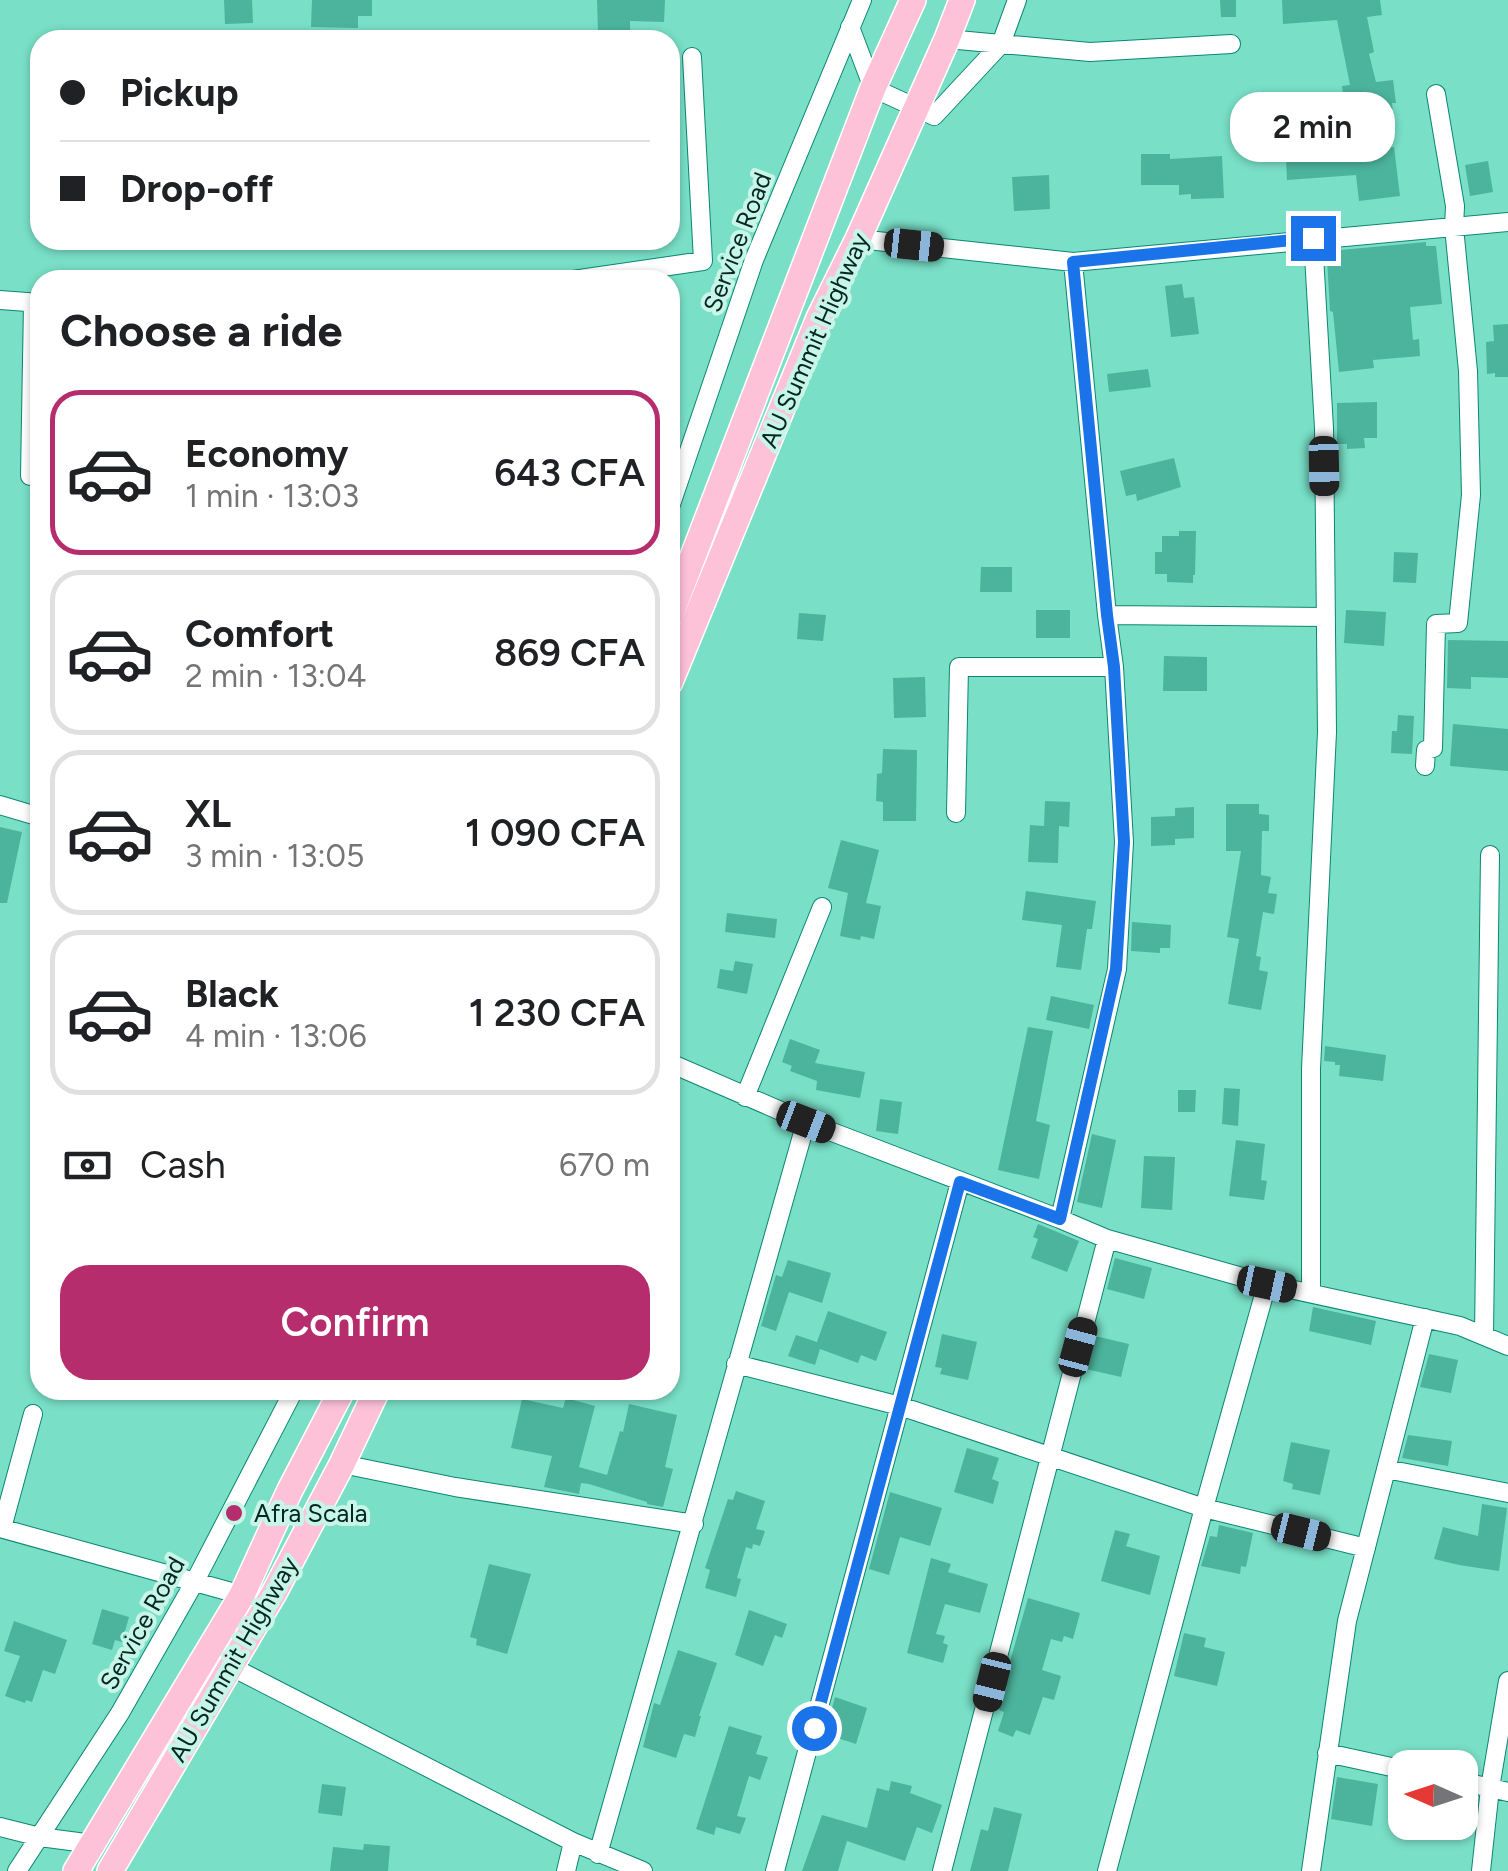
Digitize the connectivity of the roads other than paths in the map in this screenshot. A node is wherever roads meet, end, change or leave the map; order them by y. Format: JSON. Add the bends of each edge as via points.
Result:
{"nodes":[{"id":1,"x":862,"y":0,"type":"edge"},
{"id":2,"x":913,"y":0,"type":"edge"},
{"id":3,"x":962,"y":0,"type":"edge"},
{"id":4,"x":1017,"y":0,"type":"edge"},
{"id":5,"x":850,"y":27,"type":"junction"},
{"id":6,"x":947,"y":39,"type":"junction"},
{"id":7,"x":1001,"y":44,"type":"junction"},
{"id":8,"x":1231,"y":44,"type":"dead end"},
{"id":9,"x":692,"y":57,"type":"dead end"},
{"id":10,"x":873,"y":88,"type":"junction"},
{"id":11,"x":1436,"y":94,"type":"dead end"},
{"id":12,"x":917,"y":106,"type":"junction"},
{"id":13,"x":1508,"y":222,"type":"edge"},
{"id":14,"x":1454,"y":226,"type":"junction"},
{"id":15,"x":1313,"y":238,"type":"junction"},
{"id":16,"x":858,"y":239,"type":"junction"},
{"id":17,"x":1073,"y":262,"type":"junction"},
{"id":18,"x":641,"y":270,"type":"edge"},
{"id":19,"x":0,"y":300,"type":"edge"},
{"id":20,"x":30,"y":302,"type":"edge"},
{"id":21,"x":680,"y":477,"type":"edge"},
{"id":22,"x":680,"y":590,"type":"edge"},
{"id":23,"x":1107,"y":615,"type":"junction"},
{"id":24,"x":1326,"y":616,"type":"junction"},
{"id":25,"x":680,"y":658,"type":"edge"},
{"id":26,"x":1114,"y":667,"type":"junction"},
{"id":27,"x":1425,"y":766,"type":"dead end"},
{"id":28,"x":0,"y":806,"type":"edge"},
{"id":29,"x":956,"y":813,"type":"dead end"},
{"id":30,"x":30,"y":814,"type":"edge"},
{"id":31,"x":1490,"y":855,"type":"dead end"},
{"id":32,"x":822,"y":907,"type":"dead end"},
{"id":33,"x":680,"y":1068,"type":"edge"},
{"id":34,"x":745,"y":1097,"type":"junction"},
{"id":35,"x":806,"y":1122,"type":"junction"},
{"id":36,"x":960,"y":1182,"type":"junction"},
{"id":37,"x":1060,"y":1219,"type":"junction"},
{"id":38,"x":1106,"y":1239,"type":"junction"},
{"id":39,"x":1267,"y":1284,"type":"junction"},
{"id":40,"x":1310,"y":1293,"type":"junction"},
{"id":41,"x":1425,"y":1318,"type":"junction"},
{"id":42,"x":1484,"y":1336,"type":"junction"},
{"id":43,"x":1508,"y":1346,"type":"edge"},
{"id":44,"x":736,"y":1364,"type":"junction"},
{"id":45,"x":289,"y":1400,"type":"edge"},
{"id":46,"x":337,"y":1400,"type":"edge"},
{"id":47,"x":371,"y":1400,"type":"edge"},
{"id":48,"x":900,"y":1406,"type":"junction"},
{"id":49,"x":34,"y":1414,"type":"dead end"},
{"id":50,"x":1050,"y":1455,"type":"junction"},
{"id":51,"x":342,"y":1464,"type":"junction"},
{"id":52,"x":1386,"y":1469,"type":"junction"},
{"id":53,"x":1508,"y":1493,"type":"edge"},
{"id":54,"x":1204,"y":1508,"type":"junction"},
{"id":55,"x":694,"y":1524,"type":"junction"},
{"id":56,"x":1,"y":1528,"type":"edge"},
{"id":57,"x":1366,"y":1548,"type":"junction"},
{"id":58,"x":194,"y":1583,"type":"junction"},
{"id":59,"x":242,"y":1594,"type":"junction"},
{"id":60,"x":230,"y":1666,"type":"junction"},
{"id":61,"x":1508,"y":1681,"type":"edge"},
{"id":62,"x":1327,"y":1753,"type":"junction"},
{"id":63,"x":1388,"y":1766,"type":"edge"},
{"id":64,"x":1499,"y":1790,"type":"edge"},
{"id":65,"x":0,"y":1826,"type":"edge"},
{"id":66,"x":40,"y":1837,"type":"junction"},
{"id":67,"x":573,"y":1842,"type":"junction"},
{"id":68,"x":93,"y":1844,"type":"junction"},
{"id":69,"x":598,"y":1854,"type":"junction"},
{"id":70,"x":18,"y":1871,"type":"edge"},
{"id":71,"x":76,"y":1871,"type":"edge"},
{"id":72,"x":110,"y":1871,"type":"edge"},
{"id":73,"x":566,"y":1871,"type":"edge"},
{"id":74,"x":643,"y":1871,"type":"edge"},
{"id":75,"x":776,"y":1871,"type":"edge"},
{"id":76,"x":942,"y":1871,"type":"edge"},
{"id":77,"x":1108,"y":1871,"type":"edge"},
{"id":78,"x":1311,"y":1871,"type":"edge"},
{"id":79,"x":1481,"y":1871,"type":"edge"}],
"edges":[{"from":1,"to":5,"type":"street","name":"Service Road"},
{"from":2,"to":10,"type":"main road","name":"AU Summit Highway"},
{"from":3,"to":6,"type":"main road","name":"AU Summit Highway"},
{"from":4,"to":7,"type":"street"},
{"from":5,"to":10,"type":"street"},
{"from":5,"to":21,"type":"street","name":"Service Road","via":[[754,260]]},
{"from":6,"to":7,"type":"street"},
{"from":6,"to":12,"type":"main road","name":"AU Summit Highway"},
{"from":7,"to":8,"type":"street","via":[[1090,52]]},
{"from":7,"to":12,"type":"street","via":[[934,116]]},
{"from":9,"to":18,"type":"street","via":[[703,261]]},
{"from":10,"to":12,"type":"street"},
{"from":10,"to":22,"type":"main road","name":"AU Summit Highway"},
{"from":11,"to":14,"type":"street"},
{"from":12,"to":16,"type":"main road","name":"AU Summit Highway"},
{"from":13,"to":14,"type":"street"},
{"from":14,"to":15,"type":"street"},
{"from":14,"to":27,"type":"street","via":[[1471,495],[1458,623],[1436,624],[1433,748],[1426,750]]},
{"from":15,"to":17,"type":"street"},
{"from":15,"to":24,"type":"street"},
{"from":16,"to":17,"type":"street"},
{"from":16,"to":25,"type":"main road","name":"AU Summit Highway"},
{"from":17,"to":23,"type":"street"},
{"from":19,"to":20,"type":"street"},
{"from":23,"to":24,"type":"street"},
{"from":23,"to":26,"type":"street"},
{"from":24,"to":40,"type":"street"},
{"from":26,"to":29,"type":"street","via":[[959,667]]},
{"from":26,"to":37,"type":"street","via":[[1124,842],[1116,969]]},
{"from":28,"to":30,"type":"street"},
{"from":31,"to":42,"type":"street"},
{"from":32,"to":34,"type":"street"},
{"from":33,"to":34,"type":"street"},
{"from":34,"to":35,"type":"street"},
{"from":35,"to":36,"type":"street"},
{"from":35,"to":44,"type":"street"},
{"from":36,"to":37,"type":"street"},
{"from":36,"to":48,"type":"street"},
{"from":37,"to":38,"type":"street"},
{"from":38,"to":39,"type":"street"},
{"from":38,"to":50,"type":"street"},
{"from":39,"to":40,"type":"street"},
{"from":39,"to":54,"type":"street"},
{"from":40,"to":41,"type":"street"},
{"from":41,"to":42,"type":"street"},
{"from":41,"to":52,"type":"street"},
{"from":42,"to":43,"type":"street"},
{"from":44,"to":48,"type":"street"},
{"from":44,"to":55,"type":"street"},
{"from":45,"to":58,"type":"street","name":"Service Road"},
{"from":46,"to":59,"type":"main road","name":"AU Summit Highway"},
{"from":47,"to":51,"type":"main road","name":"AU Summit Highway"},
{"from":48,"to":50,"type":"street"},
{"from":48,"to":75,"type":"street"},
{"from":49,"to":56,"type":"street"},
{"from":50,"to":54,"type":"street"},
{"from":50,"to":76,"type":"street"},
{"from":51,"to":55,"type":"street"},
{"from":51,"to":60,"type":"main road","name":"AU Summit Highway"},
{"from":52,"to":53,"type":"street"},
{"from":52,"to":57,"type":"street"},
{"from":54,"to":57,"type":"street"},
{"from":54,"to":77,"type":"street"},
{"from":55,"to":69,"type":"street"},
{"from":56,"to":58,"type":"street"},
{"from":57,"to":62,"type":"street"},
{"from":58,"to":59,"type":"street"},
{"from":58,"to":66,"type":"street","name":"Service Road"},
{"from":59,"to":68,"type":"main road","name":"AU Summit Highway"},
{"from":60,"to":67,"type":"street"},
{"from":60,"to":72,"type":"main road","name":"AU Summit Highway"},
{"from":61,"to":64,"type":"street"},
{"from":62,"to":63,"type":"street"},
{"from":62,"to":78,"type":"street"},
{"from":64,"to":79,"type":"street"},
{"from":65,"to":66,"type":"street"},
{"from":66,"to":68,"type":"street"},
{"from":66,"to":70,"type":"street","name":"Service Road"},
{"from":67,"to":69,"type":"street"},
{"from":67,"to":73,"type":"street"},
{"from":68,"to":71,"type":"main road","name":"AU Summit Highway"},
{"from":69,"to":74,"type":"street"}]}
